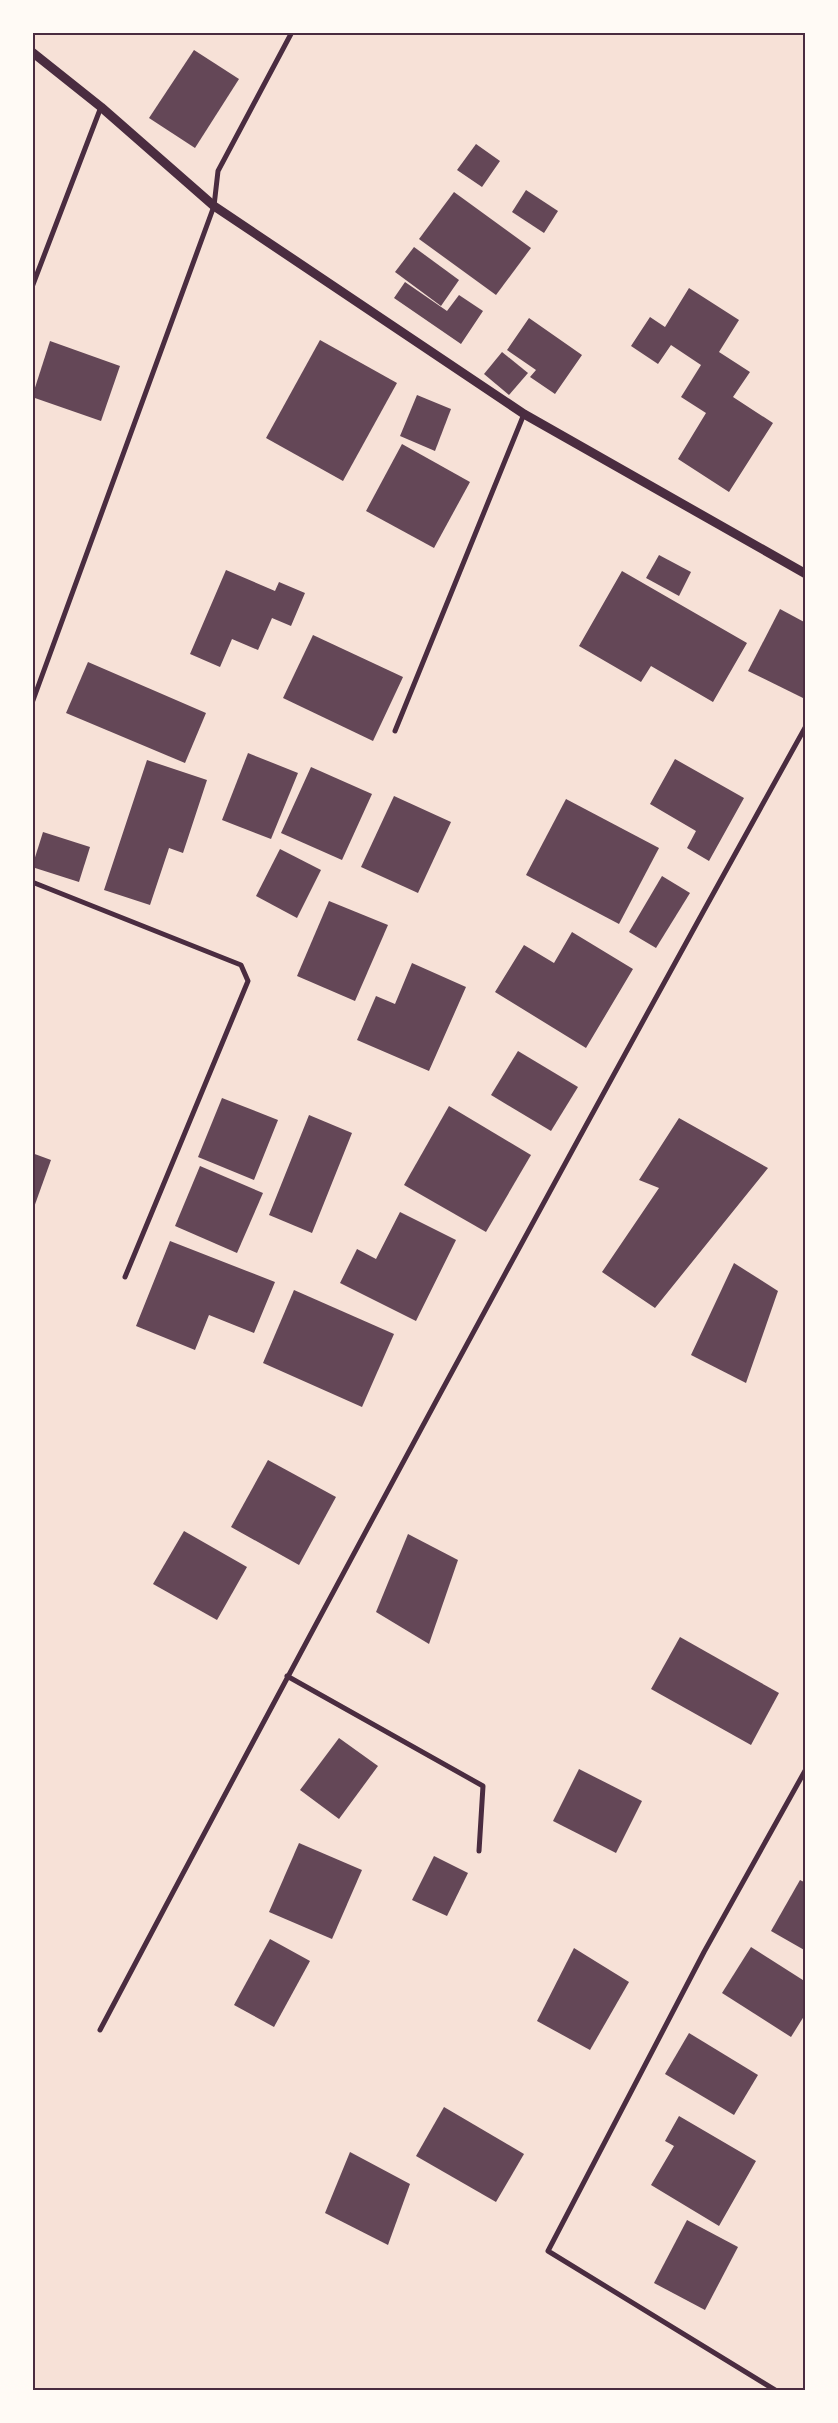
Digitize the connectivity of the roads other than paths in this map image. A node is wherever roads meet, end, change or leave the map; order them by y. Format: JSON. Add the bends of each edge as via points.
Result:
{"nodes":[{"id":1,"x":292,"y":32,"type":"edge"},
{"id":2,"x":32,"y":52,"type":"edge"},
{"id":3,"x":101,"y":107,"type":"junction"},
{"id":4,"x":214,"y":206,"type":"junction"},
{"id":5,"x":32,"y":288,"type":"edge"},
{"id":6,"x":524,"y":414,"type":"junction"},
{"id":7,"x":806,"y":574,"type":"edge"},
{"id":8,"x":32,"y":702,"type":"edge"},
{"id":9,"x":806,"y":726,"type":"edge"},
{"id":10,"x":395,"y":731,"type":"dead end"},
{"id":11,"x":32,"y":882,"type":"edge"},
{"id":12,"x":125,"y":1278,"type":"dead end"},
{"id":13,"x":287,"y":1676,"type":"junction"},
{"id":14,"x":806,"y":1769,"type":"edge"},
{"id":15,"x":479,"y":1851,"type":"dead end"},
{"id":16,"x":100,"y":2030,"type":"dead end"},
{"id":17,"x":775,"y":2390,"type":"edge"}],
"edges":[{"from":1,"to":4,"type":"street","via":[[218,171]]},
{"from":2,"to":3,"type":"street"},
{"from":3,"to":4,"type":"street"},
{"from":3,"to":5,"type":"street"},
{"from":4,"to":6,"type":"street"},
{"from":4,"to":8,"type":"street"},
{"from":6,"to":7,"type":"street"},
{"from":6,"to":10,"type":"street"},
{"from":9,"to":13,"type":"street"},
{"from":11,"to":12,"type":"street","via":[[241,965],[248,981]]},
{"from":13,"to":15,"type":"street","via":[[483,1786]]},
{"from":13,"to":16,"type":"street"},
{"from":14,"to":17,"type":"street","via":[[704,1952],[548,2251]]}]}
